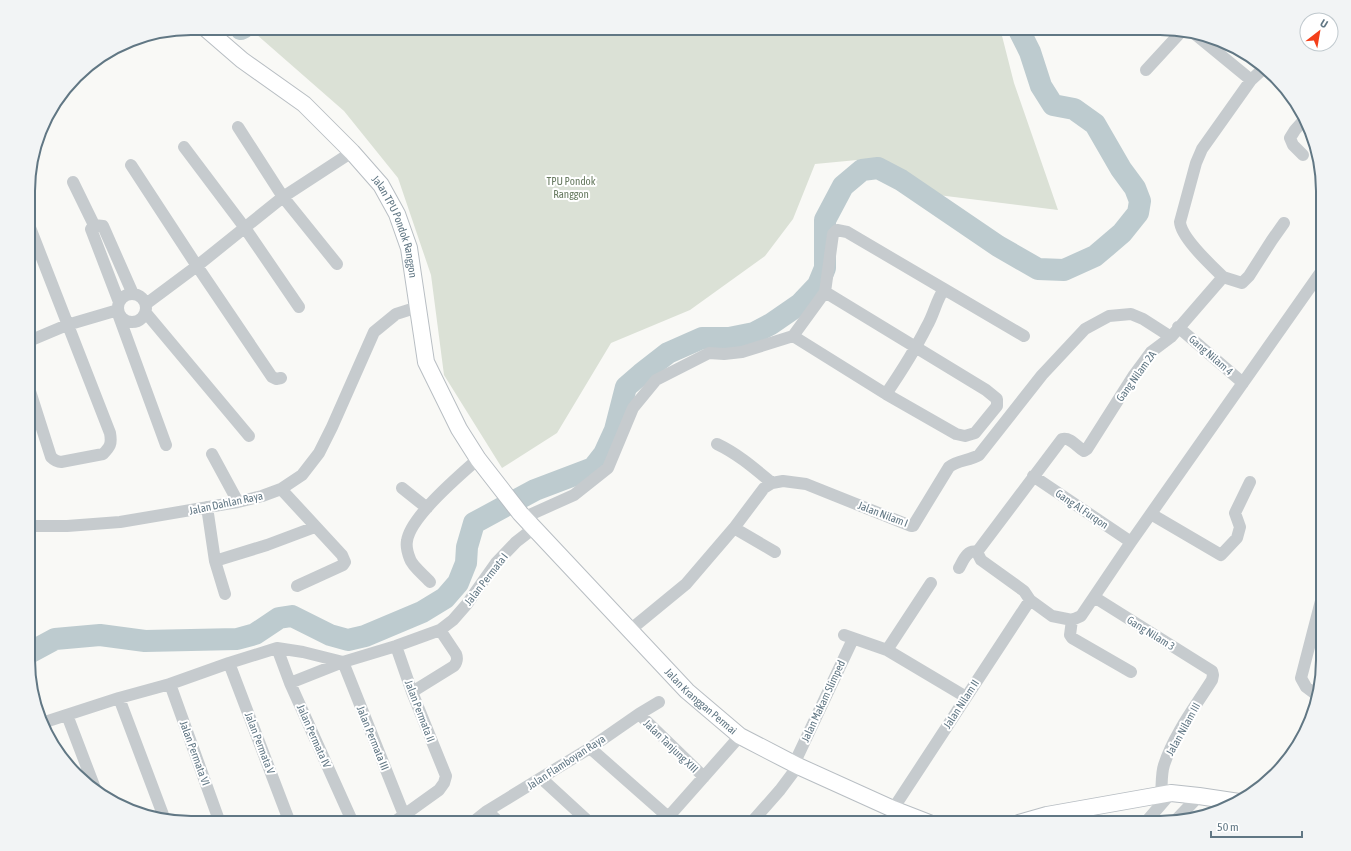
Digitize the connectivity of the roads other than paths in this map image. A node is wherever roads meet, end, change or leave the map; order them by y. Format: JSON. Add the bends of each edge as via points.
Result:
{"nodes":[{"id":1,"x":213,"y":35,"type":"edge"},
{"id":2,"x":1178,"y":36,"type":"edge"},
{"id":3,"x":1202,"y":41,"type":"edge"},
{"id":4,"x":1146,"y":70,"type":"dead end"},
{"id":5,"x":1260,"y":72,"type":"edge"},
{"id":6,"x":1251,"y":80,"type":"junction"},
{"id":7,"x":1301,"y":123,"type":"edge"},
{"id":8,"x":238,"y":127,"type":"dead end"},
{"id":9,"x":184,"y":147,"type":"dead end"},
{"id":10,"x":352,"y":152,"type":"junction"},
{"id":11,"x":1303,"y":155,"type":"dead end"},
{"id":12,"x":130,"y":165,"type":"dead end"},
{"id":13,"x":73,"y":182,"type":"dead end"},
{"id":14,"x":283,"y":197,"type":"junction"},
{"id":15,"x":1284,"y":223,"type":"dead end"},
{"id":16,"x":94,"y":225,"type":"junction"},
{"id":17,"x":245,"y":228,"type":"junction"},
{"id":18,"x":35,"y":240,"type":"edge"},
{"id":19,"x":337,"y":264,"type":"dead end"},
{"id":20,"x":197,"y":266,"type":"junction"},
{"id":21,"x":1224,"y":278,"type":"junction"},
{"id":22,"x":1316,"y":279,"type":"edge"},
{"id":23,"x":944,"y":289,"type":"junction"},
{"id":24,"x":825,"y":292,"type":"junction"},
{"id":25,"x":133,"y":294,"type":"junction"},
{"id":26,"x":418,"y":307,"type":"junction"},
{"id":27,"x":118,"y":308,"type":"junction"},
{"id":28,"x":146,"y":308,"type":"junction"},
{"id":29,"x":299,"y":308,"type":"dead end"},
{"id":30,"x":67,"y":325,"type":"junction"},
{"id":31,"x":1178,"y":327,"type":"junction"},
{"id":32,"x":793,"y":336,"type":"junction"},
{"id":33,"x":1024,"y":336,"type":"dead end"},
{"id":34,"x":1171,"y":337,"type":"junction"},
{"id":35,"x":35,"y":338,"type":"edge"},
{"id":36,"x":916,"y":348,"type":"junction"},
{"id":37,"x":281,"y":378,"type":"dead end"},
{"id":38,"x":1244,"y":383,"type":"junction"},
{"id":39,"x":886,"y":394,"type":"junction"},
{"id":40,"x":35,"y":407,"type":"edge"},
{"id":41,"x":249,"y":436,"type":"dead end"},
{"id":42,"x":166,"y":444,"type":"dead end"},
{"id":43,"x":717,"y":444,"type":"dead end"},
{"id":44,"x":212,"y":454,"type":"dead end"},
{"id":45,"x":478,"y":458,"type":"junction"},
{"id":46,"x":1033,"y":476,"type":"junction"},
{"id":47,"x":1250,"y":482,"type":"dead end"},
{"id":48,"x":772,"y":483,"type":"junction"},
{"id":49,"x":402,"y":488,"type":"dead end"},
{"id":50,"x":281,"y":489,"type":"junction"},
{"id":51,"x":238,"y":502,"type":"junction"},
{"id":52,"x":207,"y":508,"type":"junction"},
{"id":53,"x":427,"y":508,"type":"junction"},
{"id":54,"x":1151,"y":514,"type":"junction"},
{"id":55,"x":526,"y":519,"type":"junction"},
{"id":56,"x":35,"y":526,"type":"edge"},
{"id":57,"x":315,"y":527,"type":"junction"},
{"id":58,"x":734,"y":528,"type":"junction"},
{"id":59,"x":1131,"y":542,"type":"junction"},
{"id":60,"x":775,"y":552,"type":"dead end"},
{"id":61,"x":977,"y":552,"type":"junction"},
{"id":62,"x":215,"y":561,"type":"junction"},
{"id":63,"x":959,"y":568,"type":"dead end"},
{"id":64,"x":430,"y":582,"type":"dead end"},
{"id":65,"x":931,"y":583,"type":"dead end"},
{"id":66,"x":297,"y":586,"type":"dead end"},
{"id":67,"x":225,"y":594,"type":"dead end"},
{"id":68,"x":1094,"y":597,"type":"junction"},
{"id":69,"x":1030,"y":600,"type":"junction"},
{"id":70,"x":1072,"y":620,"type":"junction"},
{"id":71,"x":1316,"y":620,"type":"edge"},
{"id":72,"x":440,"y":630,"type":"junction"},
{"id":73,"x":630,"y":630,"type":"junction"},
{"id":74,"x":396,"y":646,"type":"junction"},
{"id":75,"x":277,"y":648,"type":"junction"},
{"id":76,"x":887,"y":650,"type":"junction"},
{"id":77,"x":343,"y":662,"type":"junction"},
{"id":78,"x":229,"y":663,"type":"junction"},
{"id":79,"x":1208,"y":667,"type":"joint"},
{"id":80,"x":1131,"y":672,"type":"dead end"},
{"id":81,"x":290,"y":683,"type":"junction"},
{"id":82,"x":170,"y":684,"type":"junction"},
{"id":83,"x":412,"y":692,"type":"junction"},
{"id":84,"x":1313,"y":692,"type":"edge"},
{"id":85,"x":966,"y":697,"type":"junction"},
{"id":86,"x":118,"y":698,"type":"junction"},
{"id":87,"x":659,"y":702,"type":"dead end"},
{"id":88,"x":639,"y":714,"type":"junction"},
{"id":89,"x":68,"y":715,"type":"junction"},
{"id":90,"x":48,"y":721,"type":"edge"},
{"id":91,"x":740,"y":736,"type":"junction"},
{"id":92,"x":590,"y":748,"type":"junction"},
{"id":93,"x":796,"y":765,"type":"junction"},
{"id":94,"x":704,"y":777,"type":"junction"},
{"id":95,"x":541,"y":778,"type":"junction"},
{"id":96,"x":92,"y":781,"type":"edge"},
{"id":97,"x":1166,"y":794,"type":"junction"},
{"id":98,"x":1199,"y":796,"type":"junction"},
{"id":99,"x":1228,"y":800,"type":"edge"},
{"id":100,"x":893,"y":809,"type":"junction"},
{"id":101,"x":487,"y":811,"type":"junction"},
{"id":102,"x":162,"y":813,"type":"edge"},
{"id":103,"x":404,"y":815,"type":"joint"},
{"id":104,"x":1181,"y":815,"type":"edge"},
{"id":105,"x":217,"y":816,"type":"edge"},
{"id":106,"x":287,"y":816,"type":"edge"},
{"id":107,"x":350,"y":816,"type":"edge"},
{"id":108,"x":481,"y":816,"type":"edge"},
{"id":109,"x":492,"y":816,"type":"edge"},
{"id":110,"x":582,"y":816,"type":"edge"},
{"id":111,"x":664,"y":816,"type":"edge"},
{"id":112,"x":673,"y":816,"type":"edge"},
{"id":113,"x":756,"y":816,"type":"edge"},
{"id":114,"x":911,"y":816,"type":"edge"},
{"id":115,"x":1062,"y":816,"type":"edge"},
{"id":116,"x":1150,"y":816,"type":"edge"}],
"edges":[{"from":1,"to":10,"type":"street","name":"Jalan TPU Pondok Ranggon","via":[[242,60],[304,104]]},
{"from":2,"to":4,"type":"street"},
{"from":3,"to":6,"type":"street"},
{"from":5,"to":6,"type":"street"},
{"from":6,"to":21,"type":"street","via":[[1202,149],[1180,222],[1182,231],[1191,243]]},
{"from":7,"to":11,"type":"street","via":[[1290,138]]},
{"from":8,"to":14,"type":"street"},
{"from":9,"to":17,"type":"street"},
{"from":10,"to":14,"type":"street"},
{"from":10,"to":26,"type":"street","name":"Jalan TPU Pondok Ranggon","via":[[381,185],[397,214],[409,248]]},
{"from":12,"to":20,"type":"street"},
{"from":13,"to":16,"type":"street"},
{"from":14,"to":17,"type":"street"},
{"from":14,"to":19,"type":"street"},
{"from":15,"to":21,"type":"street","via":[[1242,283]]},
{"from":16,"to":25,"type":"street","via":[[103,226]]},
{"from":16,"to":27,"type":"street","via":[[91,229]]},
{"from":17,"to":20,"type":"street"},
{"from":17,"to":29,"type":"street"},
{"from":18,"to":30,"type":"street"},
{"from":20,"to":28,"type":"street"},
{"from":20,"to":37,"type":"street","via":[[272,377]]},
{"from":21,"to":31,"type":"street","name":"Gang Nilam 2A"},
{"from":22,"to":38,"type":"street"},
{"from":23,"to":24,"type":"street","via":[[847,232],[836,230],[832,234]]},
{"from":23,"to":33,"type":"street"},
{"from":23,"to":36,"type":"street","via":[[937,299]]},
{"from":24,"to":32,"type":"street"},
{"from":24,"to":36,"type":"street"},
{"from":25,"to":27,"type":"street","via":[[125,296]]},
{"from":25,"to":28,"type":"street","via":[[142,297]]},
{"from":26,"to":45,"type":"street","name":"Jalan TPU Pondok Ranggon","via":[[426,362],[459,429]]},
{"from":26,"to":50,"type":"street","name":"Jalan Dahlan Raya","via":[[396,314],[374,332],[319,453],[302,475]]},
{"from":27,"to":28,"type":"street","via":[[123,318],[131,322],[140,320]]},
{"from":27,"to":30,"type":"street"},
{"from":27,"to":42,"type":"street"},
{"from":28,"to":41,"type":"street"},
{"from":30,"to":35,"type":"street"},
{"from":30,"to":40,"type":"street","via":[[110,433],[110,446],[103,454],[61,462],[54,460]]},
{"from":31,"to":34,"type":"street","name":"Gang Nilam 2A"},
{"from":31,"to":38,"type":"street","name":"Gang Nilam 4"},
{"from":32,"to":39,"type":"street"},
{"from":32,"to":55,"type":"street","name":"Jalan Permata I","via":[[742,352],[709,353],[656,380],[634,408],[608,468],[574,495]]},
{"from":34,"to":46,"type":"street","name":"Gang Nilam 2A","via":[[1151,352],[1087,449],[1084,451],[1070,440],[1062,439]]},
{"from":34,"to":48,"type":"street","name":"Jalan Nilam I","via":[[1131,314],[1109,316],[1085,329],[1042,375],[979,455],[956,462],[949,467],[913,526],[806,484],[783,481]]},
{"from":36,"to":39,"type":"street"},
{"from":36,"to":39,"type":"street","via":[[986,390],[997,399],[997,406],[975,433],[965,436],[956,434]]},
{"from":38,"to":54,"type":"street"},
{"from":43,"to":48,"type":"street","via":[[731,450]]},
{"from":44,"to":51,"type":"street"},
{"from":45,"to":53,"type":"street"},
{"from":45,"to":55,"type":"street","name":"Jalan TPU Pondok Ranggon"},
{"from":46,"to":59,"type":"street","name":"Gang Al Furqon"},
{"from":46,"to":61,"type":"street","name":"Gang Nilam 2A"},
{"from":47,"to":54,"type":"street","via":[[1235,513],[1240,527],[1237,538],[1221,555]]},
{"from":48,"to":58,"type":"street","via":[[764,488]]},
{"from":49,"to":53,"type":"street"},
{"from":50,"to":51,"type":"street","name":"Jalan Dahlan Raya"},
{"from":50,"to":57,"type":"street"},
{"from":51,"to":52,"type":"street","name":"Jalan Dahlan Raya"},
{"from":52,"to":56,"type":"street","name":"Jalan Dahlan Raya","via":[[120,522]]},
{"from":52,"to":62,"type":"street"},
{"from":53,"to":64,"type":"street","via":[[410,530],[406,542],[410,561]]},
{"from":54,"to":59,"type":"street"},
{"from":55,"to":72,"type":"street","name":"Jalan Permata I","via":[[516,542],[496,563],[467,604]]},
{"from":55,"to":73,"type":"street","name":"Jalan Kranggan Permai"},
{"from":57,"to":62,"type":"street"},
{"from":57,"to":66,"type":"street","via":[[342,555],[345,562],[343,566]]},
{"from":58,"to":60,"type":"street"},
{"from":58,"to":73,"type":"street","via":[[686,584]]},
{"from":59,"to":68,"type":"street"},
{"from":61,"to":63,"type":"street","name":"Gang Nilam 2A","via":[[969,552]]},
{"from":61,"to":69,"type":"street","via":[[981,560],[1024,591]]},
{"from":62,"to":67,"type":"street"},
{"from":65,"to":76,"type":"street"},
{"from":68,"to":70,"type":"street","via":[[1081,616]]},
{"from":68,"to":79,"type":"street","name":"Gang Nilam 3"},
{"from":69,"to":70,"type":"street","via":[[1052,616]]},
{"from":69,"to":85,"type":"street","name":"Jalan Nilam II"},
{"from":70,"to":80,"type":"street","via":[[1072,638]]},
{"from":71,"to":84,"type":"street","via":[[1301,678]]},
{"from":72,"to":74,"type":"street","name":"Jalan Permata I"},
{"from":72,"to":83,"type":"street","via":[[456,654],[456,664]]},
{"from":73,"to":91,"type":"street","name":"Jalan Kranggan Permai","via":[[687,691]]},
{"from":74,"to":77,"type":"street","name":"Jalan Permata I"},
{"from":74,"to":83,"type":"street","name":"Jalan Permata II"},
{"from":75,"to":77,"type":"street"},
{"from":75,"to":78,"type":"street"},
{"from":75,"to":81,"type":"street","name":"Jalan Permata IV"},
{"from":76,"to":85,"type":"street"},
{"from":76,"to":93,"type":"street","name":"Jalan Makam Slimped","via":[[848,637]]},
{"from":77,"to":81,"type":"street","name":"Jalan Permata I"},
{"from":77,"to":103,"type":"street","name":"Jalan Permata III"},
{"from":78,"to":82,"type":"street"},
{"from":78,"to":106,"type":"street","name":"Jalan Permata V"},
{"from":79,"to":97,"type":"street","name":"Jalan Nilam III","via":[[1212,671],[1212,680],[1171,748],[1164,766]]},
{"from":81,"to":107,"type":"street","name":"Jalan Permata IV"},
{"from":82,"to":86,"type":"street"},
{"from":82,"to":105,"type":"street","name":"Jalan Permata VI"},
{"from":83,"to":103,"type":"street","name":"Jalan Permata II","via":[[446,776],[439,790]]},
{"from":85,"to":100,"type":"street","name":"Jalan Nilam II"},
{"from":86,"to":89,"type":"street"},
{"from":86,"to":102,"type":"street"},
{"from":87,"to":88,"type":"street","name":"Jalan Flamboyan Raya"},
{"from":88,"to":92,"type":"street","name":"Jalan Flamboyan Raya"},
{"from":88,"to":94,"type":"street","name":"Jalan Tanjung XIII"},
{"from":89,"to":90,"type":"street"},
{"from":89,"to":96,"type":"street"},
{"from":91,"to":93,"type":"street","name":"Jalan Kranggan Permai"},
{"from":91,"to":94,"type":"street"},
{"from":92,"to":95,"type":"street","name":"Jalan Flamboyan Raya"},
{"from":92,"to":111,"type":"street"},
{"from":93,"to":100,"type":"street","name":"Jalan Kranggan Permai"},
{"from":93,"to":113,"type":"street","name":"Jalan Makam Slimped","via":[[780,790]]},
{"from":94,"to":112,"type":"street"},
{"from":95,"to":101,"type":"street","name":"Jalan Flamboyan Raya"},
{"from":95,"to":110,"type":"street"},
{"from":97,"to":98,"type":"street"},
{"from":97,"to":115,"type":"street"},
{"from":97,"to":116,"type":"street"},
{"from":98,"to":99,"type":"street"},
{"from":98,"to":104,"type":"street"},
{"from":100,"to":114,"type":"street","name":"Jalan Kranggan Permai"},
{"from":101,"to":108,"type":"street","name":"Jalan Flamboyan Raya"},
{"from":101,"to":109,"type":"street"}]}
